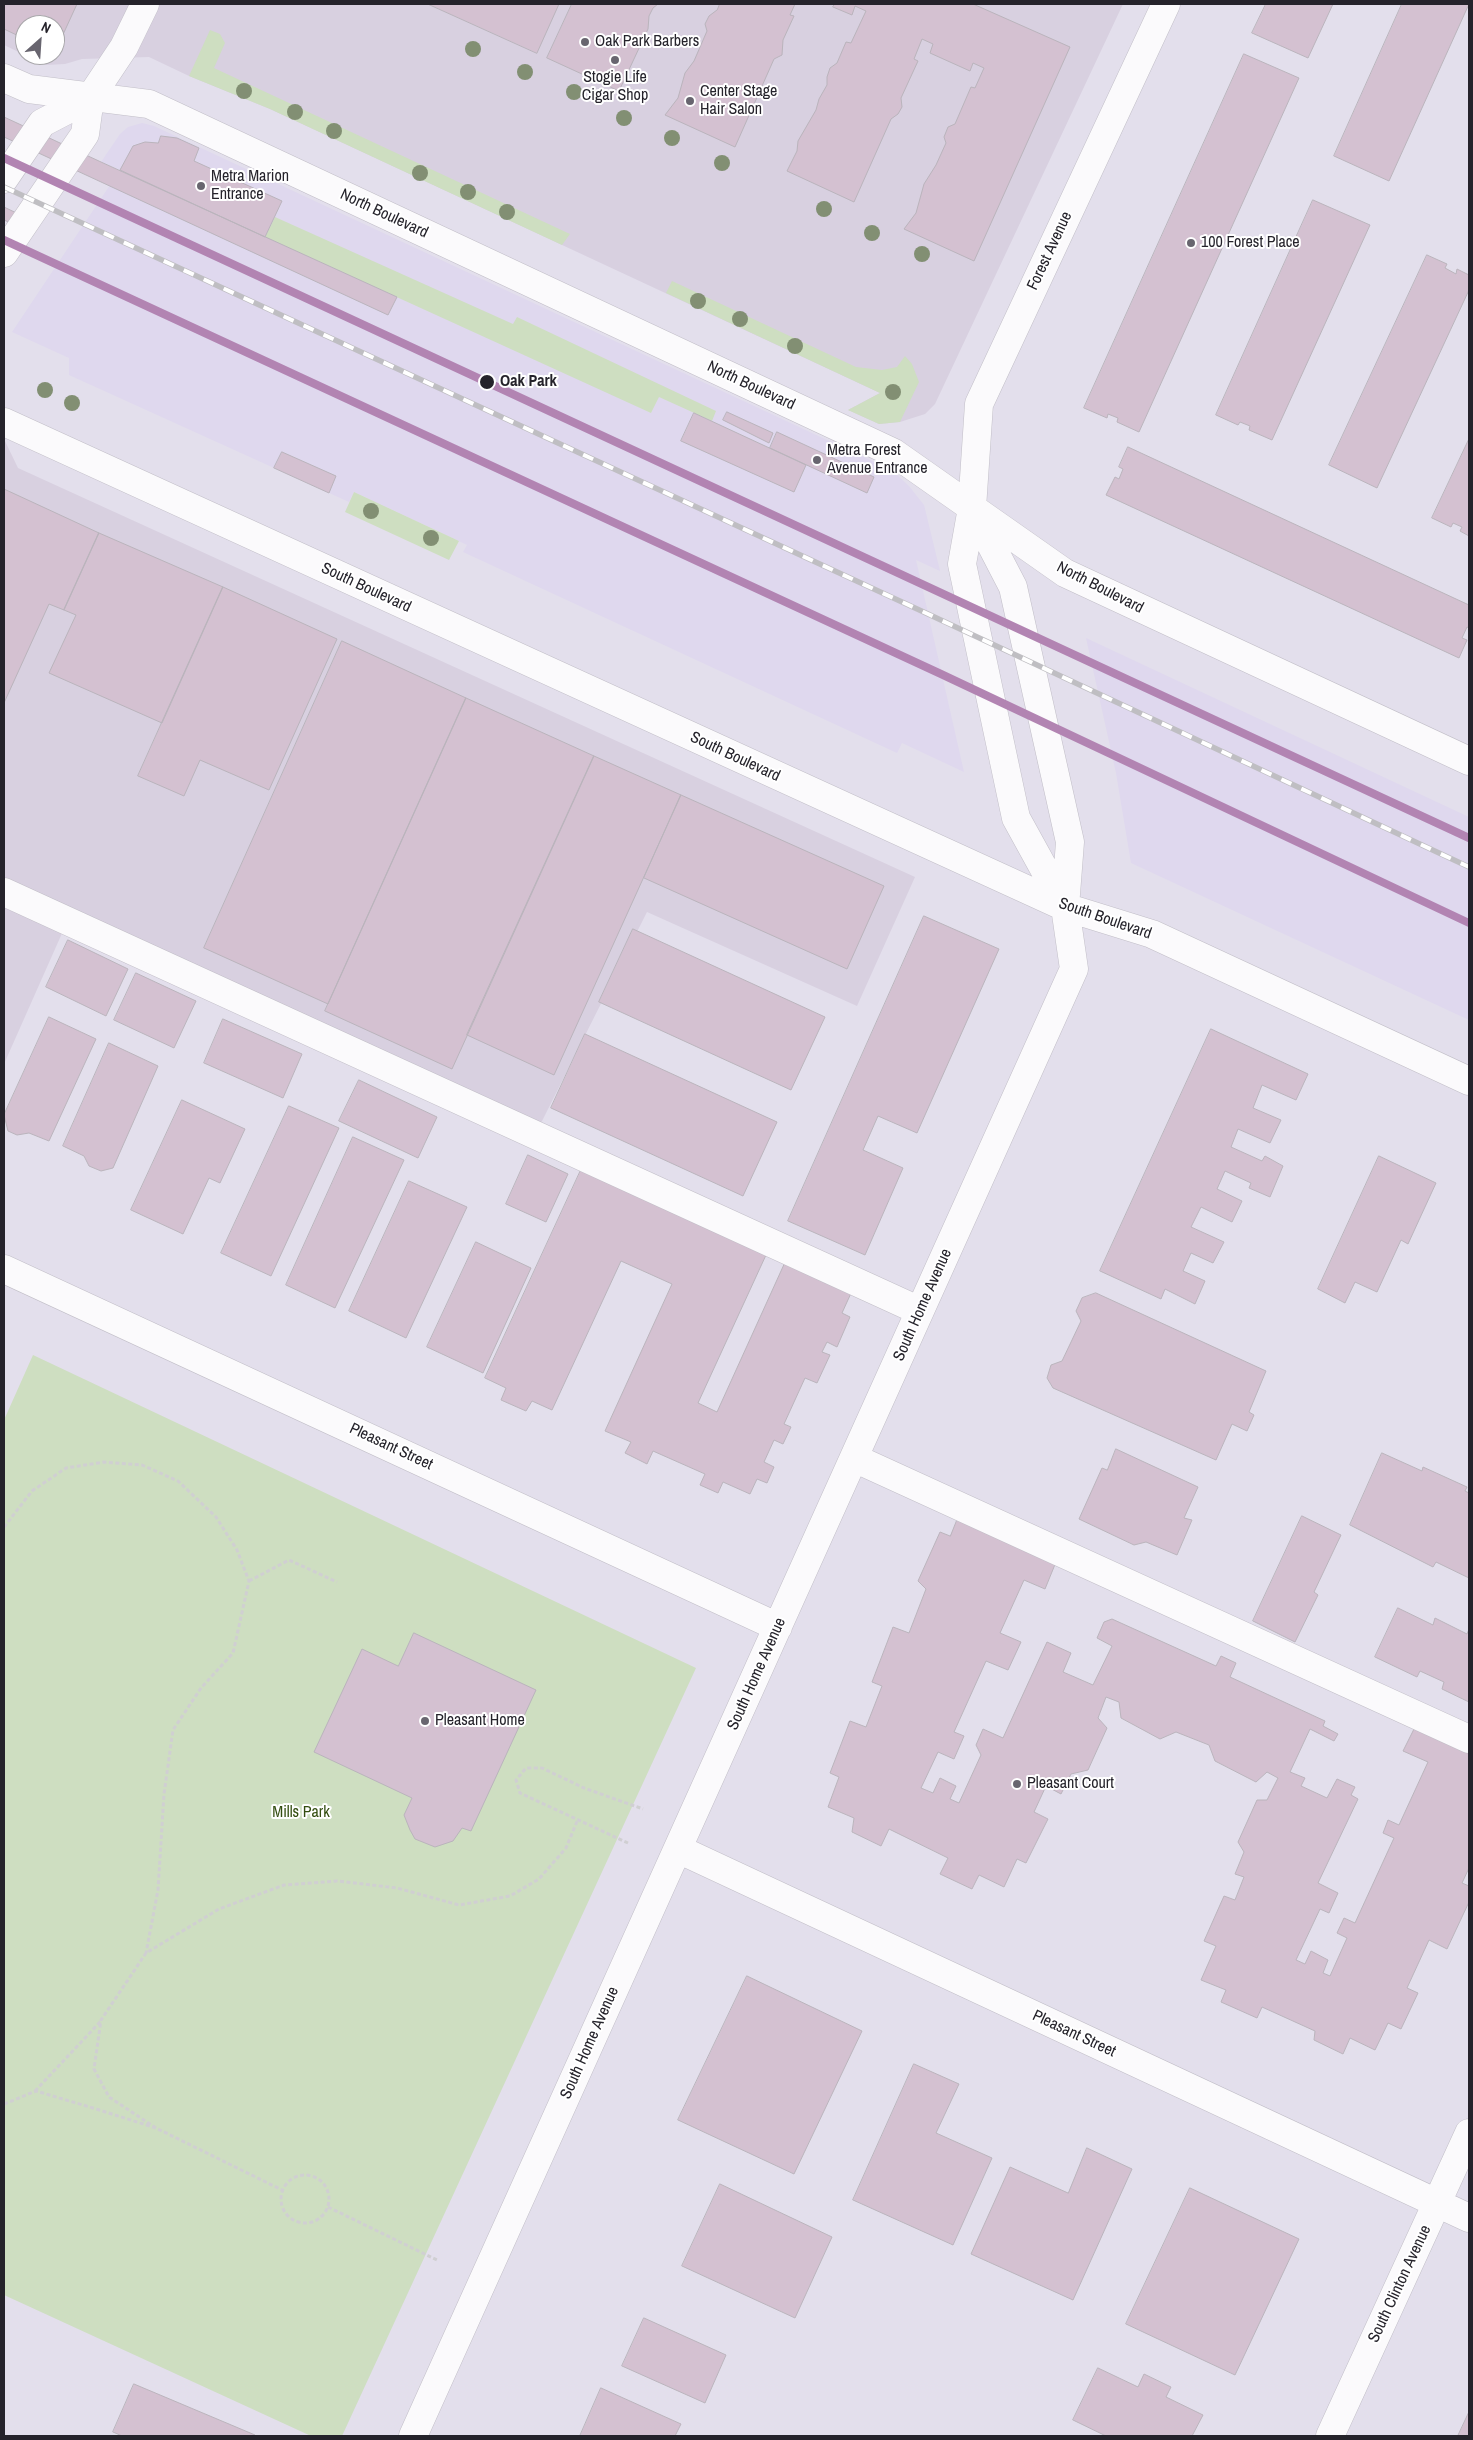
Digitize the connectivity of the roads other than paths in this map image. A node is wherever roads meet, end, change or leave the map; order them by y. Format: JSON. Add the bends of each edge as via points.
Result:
{"nodes":[{"id":1,"x":145,"y":4,"type":"edge"},
{"id":2,"x":1160,"y":6,"type":"edge"},
{"id":3,"x":4,"y":78,"type":"edge"},
{"id":4,"x":90,"y":98,"type":"junction"},
{"id":5,"x":4,"y":179,"type":"edge"},
{"id":6,"x":4,"y":253,"type":"edge"},
{"id":7,"x":4,"y":422,"type":"edge"},
{"id":8,"x":972,"y":508,"type":"junction"},
{"id":9,"x":1469,"y":761,"type":"edge"},
{"id":10,"x":4,"y":892,"type":"edge"},
{"id":11,"x":1065,"y":907,"type":"junction"},
{"id":12,"x":1469,"y":1081,"type":"edge"},
{"id":13,"x":4,"y":1269,"type":"edge"},
{"id":14,"x":920,"y":1311,"type":"junction"},
{"id":15,"x":854,"y":1458,"type":"junction"},
{"id":16,"x":778,"y":1627,"type":"junction"},
{"id":17,"x":1469,"y":1740,"type":"edge"},
{"id":18,"x":678,"y":1849,"type":"junction"},
{"id":19,"x":1469,"y":2133,"type":"edge"},
{"id":20,"x":1437,"y":2204,"type":"junction"},
{"id":21,"x":1469,"y":2218,"type":"edge"},
{"id":22,"x":413,"y":2436,"type":"edge"},
{"id":23,"x":1330,"y":2436,"type":"edge"}],
"edges":[{"from":1,"to":4,"type":"street","via":[[124,47]]},
{"from":2,"to":8,"type":"street","name":"Forest Avenue","via":[[980,404]]},
{"from":3,"to":4,"type":"street","name":"North Boulevard","via":[[29,89]]},
{"from":4,"to":5,"type":"street","via":[[42,123]]},
{"from":4,"to":6,"type":"street","via":[[85,134]]},
{"from":4,"to":8,"type":"street","name":"North Boulevard","via":[[149,104],[894,453]]},
{"from":7,"to":11,"type":"street","name":"South Boulevard"},
{"from":8,"to":9,"type":"street","name":"North Boulevard","via":[[1064,573]]},
{"from":8,"to":11,"type":"street","name":"South Home Avenue","via":[[1013,587],[1070,842]]},
{"from":8,"to":11,"type":"street","name":"South Home Avenue","via":[[962,564],[1016,818]]},
{"from":10,"to":14,"type":"street"},
{"from":11,"to":12,"type":"street","name":"South Boulevard","via":[[1152,934]]},
{"from":11,"to":14,"type":"street","name":"South Home Avenue","via":[[1074,969]]},
{"from":13,"to":16,"type":"street","name":"Pleasant Street"},
{"from":14,"to":15,"type":"street","name":"South Home Avenue"},
{"from":15,"to":16,"type":"street","name":"South Home Avenue"},
{"from":15,"to":17,"type":"street"},
{"from":16,"to":18,"type":"street","name":"South Home Avenue"},
{"from":18,"to":20,"type":"street","name":"Pleasant Street"},
{"from":18,"to":22,"type":"street","name":"South Home Avenue"},
{"from":19,"to":20,"type":"street","name":"South Clinton Avenue"},
{"from":20,"to":21,"type":"street","name":"Pleasant Street"},
{"from":20,"to":23,"type":"street","name":"South Clinton Avenue"}]}
